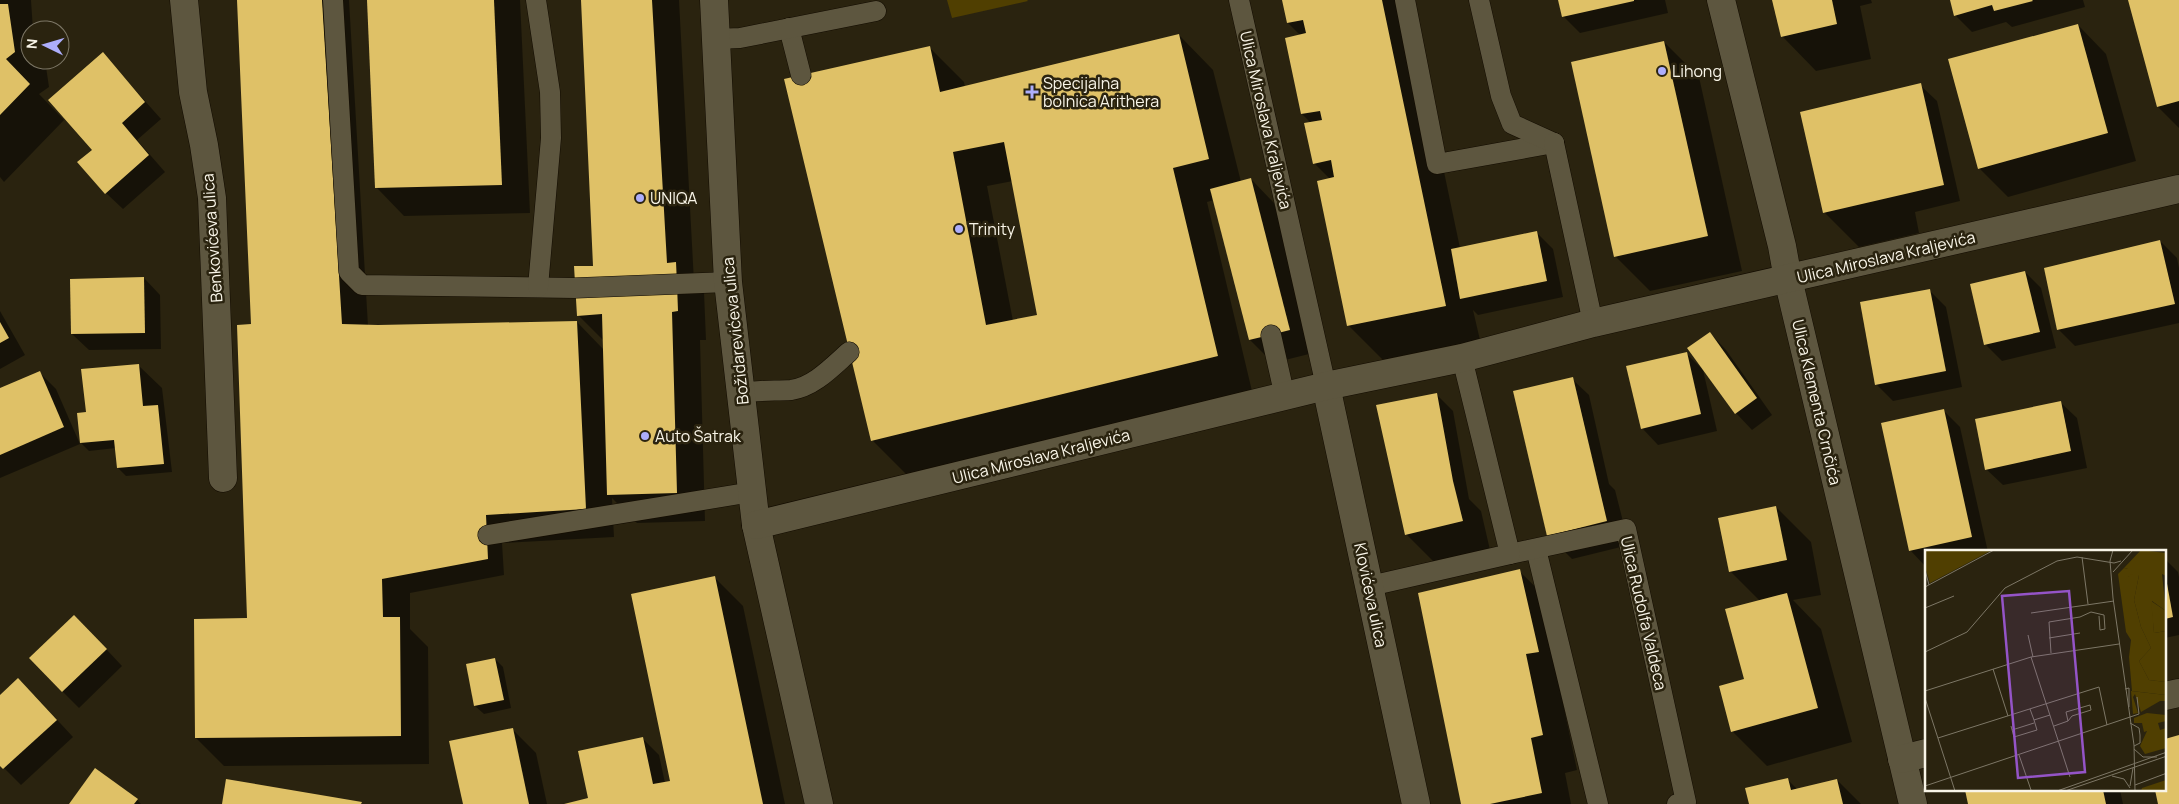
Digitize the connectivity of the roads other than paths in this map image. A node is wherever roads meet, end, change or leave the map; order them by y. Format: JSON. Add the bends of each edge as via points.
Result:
{"nodes":[{"id":1,"x":184,"y":0,"type":"edge"},
{"id":2,"x":333,"y":0,"type":"edge"},
{"id":3,"x":536,"y":0,"type":"edge"},
{"id":4,"x":714,"y":0,"type":"edge"},
{"id":5,"x":1239,"y":0,"type":"edge"},
{"id":6,"x":1405,"y":0,"type":"edge"},
{"id":7,"x":1479,"y":0,"type":"edge"},
{"id":8,"x":1721,"y":0,"type":"edge"},
{"id":9,"x":876,"y":11,"type":"dead end"},
{"id":10,"x":789,"y":28,"type":"junction"},
{"id":11,"x":716,"y":39,"type":"junction"},
{"id":12,"x":801,"y":75,"type":"dead end"},
{"id":13,"x":1554,"y":143,"type":"junction"},
{"id":14,"x":2179,"y":189,"type":"edge"},
{"id":15,"x":1788,"y":279,"type":"junction"},
{"id":16,"x":728,"y":282,"type":"junction"},
{"id":17,"x":538,"y":287,"type":"junction"},
{"id":18,"x":1593,"y":323,"type":"junction"},
{"id":19,"x":1270,"y":334,"type":"dead end"},
{"id":20,"x":850,"y":352,"type":"dead end"},
{"id":21,"x":1462,"y":358,"type":"junction"},
{"id":22,"x":1326,"y":386,"type":"junction"},
{"id":23,"x":741,"y":393,"type":"junction"},
{"id":24,"x":1285,"y":398,"type":"junction"},
{"id":25,"x":223,"y":478,"type":"dead end"},
{"id":26,"x":752,"y":492,"type":"junction"},
{"id":27,"x":756,"y":525,"type":"junction"},
{"id":28,"x":488,"y":535,"type":"dead end"},
{"id":29,"x":1536,"y":548,"type":"junction"},
{"id":30,"x":1510,"y":554,"type":"junction"},
{"id":31,"x":1370,"y":586,"type":"junction"},
{"id":32,"x":2179,"y":693,"type":"edge"},
{"id":33,"x":2166,"y":696,"type":"edge"},
{"id":34,"x":1914,"y":756,"type":"edge"},
{"id":35,"x":819,"y":804,"type":"edge"},
{"id":36,"x":1416,"y":804,"type":"edge"},
{"id":37,"x":1598,"y":804,"type":"edge"},
{"id":38,"x":1677,"y":804,"type":"edge"},
{"id":39,"x":1913,"y":804,"type":"edge"}],
"edges":[{"from":1,"to":25,"type":"street","name":"Benkovićeva ulica","via":[[193,92],[212,198]]},
{"from":2,"to":17,"type":"lane","via":[[349,272],[362,285]]},
{"from":3,"to":17,"type":"lane","via":[[550,92],[551,138]]},
{"from":4,"to":11,"type":"street","name":"Božidarevićeva ulica"},
{"from":5,"to":22,"type":"lane","name":"Ulica Miroslava Kraljevića"},
{"from":6,"to":13,"type":"lane","via":[[1437,164]]},
{"from":7,"to":13,"type":"lane","via":[[1501,96],[1512,124]]},
{"from":8,"to":15,"type":"street","name":"Ulica Klementa Crnčića"},
{"from":9,"to":10,"type":"lane"},
{"from":10,"to":11,"type":"lane","via":[[740,38]]},
{"from":10,"to":12,"type":"lane"},
{"from":11,"to":16,"type":"street","name":"Božidarevićeva ulica"},
{"from":13,"to":18,"type":"lane"},
{"from":14,"to":15,"type":"street","name":"Ulica Miroslava Kraljevića"},
{"from":15,"to":18,"type":"street","name":"Ulica Miroslava Kraljevića"},
{"from":15,"to":34,"type":"street","name":"Ulica Klementa Crnčića"},
{"from":16,"to":17,"type":"lane"},
{"from":16,"to":23,"type":"street","name":"Božidarevićeva ulica"},
{"from":18,"to":21,"type":"street","name":"Ulica Miroslava Kraljevića"},
{"from":19,"to":24,"type":"lane"},
{"from":20,"to":23,"type":"lane","via":[[818,379],[793,390],[761,389]]},
{"from":21,"to":22,"type":"street","name":"Ulica Miroslava Kraljevića"},
{"from":21,"to":30,"type":"lane"},
{"from":22,"to":24,"type":"street","name":"Ulica Miroslava Kraljevića"},
{"from":22,"to":31,"type":"street","name":"Klovićeva ulica"},
{"from":23,"to":26,"type":"street","name":"Božidarevićeva ulica"},
{"from":24,"to":27,"type":"street","name":"Ulica Miroslava Kraljevića"},
{"from":26,"to":27,"type":"street","name":"Božidarevićeva ulica"},
{"from":26,"to":28,"type":"lane"},
{"from":27,"to":35,"type":"street","name":"Božidarevićeva ulica"},
{"from":29,"to":30,"type":"lane","name":"Ulica Rudolfa Valdeca"},
{"from":29,"to":37,"type":"lane"},
{"from":29,"to":38,"type":"lane","name":"Ulica Rudolfa Valdeca","via":[[1626,529],[1686,802]]},
{"from":30,"to":31,"type":"lane","name":"Ulica Rudolfa Valdeca"},
{"from":31,"to":36,"type":"street","name":"Klovićeva ulica"},
{"from":32,"to":33,"type":"street"},
{"from":34,"to":39,"type":"street","name":"Ulica Klementa Crnčića"}]}
